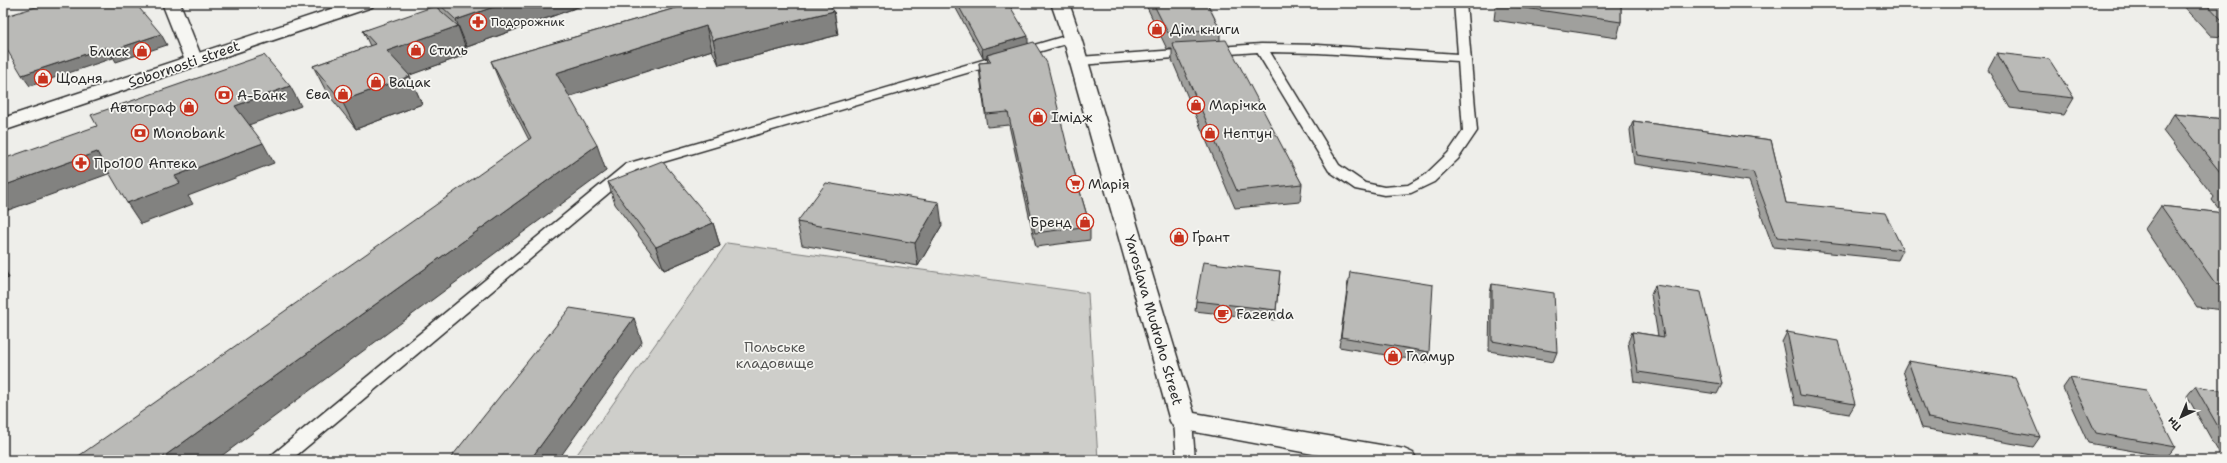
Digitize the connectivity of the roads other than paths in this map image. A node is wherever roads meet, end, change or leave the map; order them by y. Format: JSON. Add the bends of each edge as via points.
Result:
{"nodes":[{"id":1,"x":171,"y":3,"type":"edge"},
{"id":2,"x":366,"y":3,"type":"edge"},
{"id":3,"x":1060,"y":3,"type":"edge"},
{"id":4,"x":1460,"y":3,"type":"edge"},
{"id":5,"x":1072,"y":38,"type":"junction"},
{"id":6,"x":1261,"y":48,"type":"junction"},
{"id":7,"x":1464,"y":58,"type":"junction"},
{"id":8,"x":194,"y":61,"type":"junction"},
{"id":9,"x":1079,"y":61,"type":"junction"},
{"id":10,"x":3,"y":125,"type":"edge"},
{"id":11,"x":1183,"y":421,"type":"junction"},
{"id":12,"x":278,"y":460,"type":"edge"},
{"id":13,"x":1186,"y":460,"type":"edge"},
{"id":14,"x":1404,"y":460,"type":"edge"}],
"edges":[{"from":1,"to":8,"type":"street"},
{"from":2,"to":8,"type":"street","name":"Sobornosti street"},
{"from":3,"to":5,"type":"street","name":"Yaroslava Mudroho Street"},
{"from":4,"to":7,"type":"lane"},
{"from":5,"to":9,"type":"street","name":"Yaroslava Mudroho Street"},
{"from":5,"to":12,"type":"lane","via":[[631,167]]},
{"from":6,"to":7,"type":"lane","via":[[1318,48]]},
{"from":6,"to":7,"type":"lane","via":[[1334,168],[1360,186],[1384,191],[1411,189],[1428,179],[1453,156],[1470,131]]},
{"from":6,"to":9,"type":"lane"},
{"from":8,"to":10,"type":"street","name":"Sobornosti street"},
{"from":9,"to":11,"type":"street","name":"Yaroslava Mudroho Street"},
{"from":11,"to":13,"type":"lane"},
{"from":11,"to":14,"type":"street","name":"Yaroslava Mudroho Street"}]}
